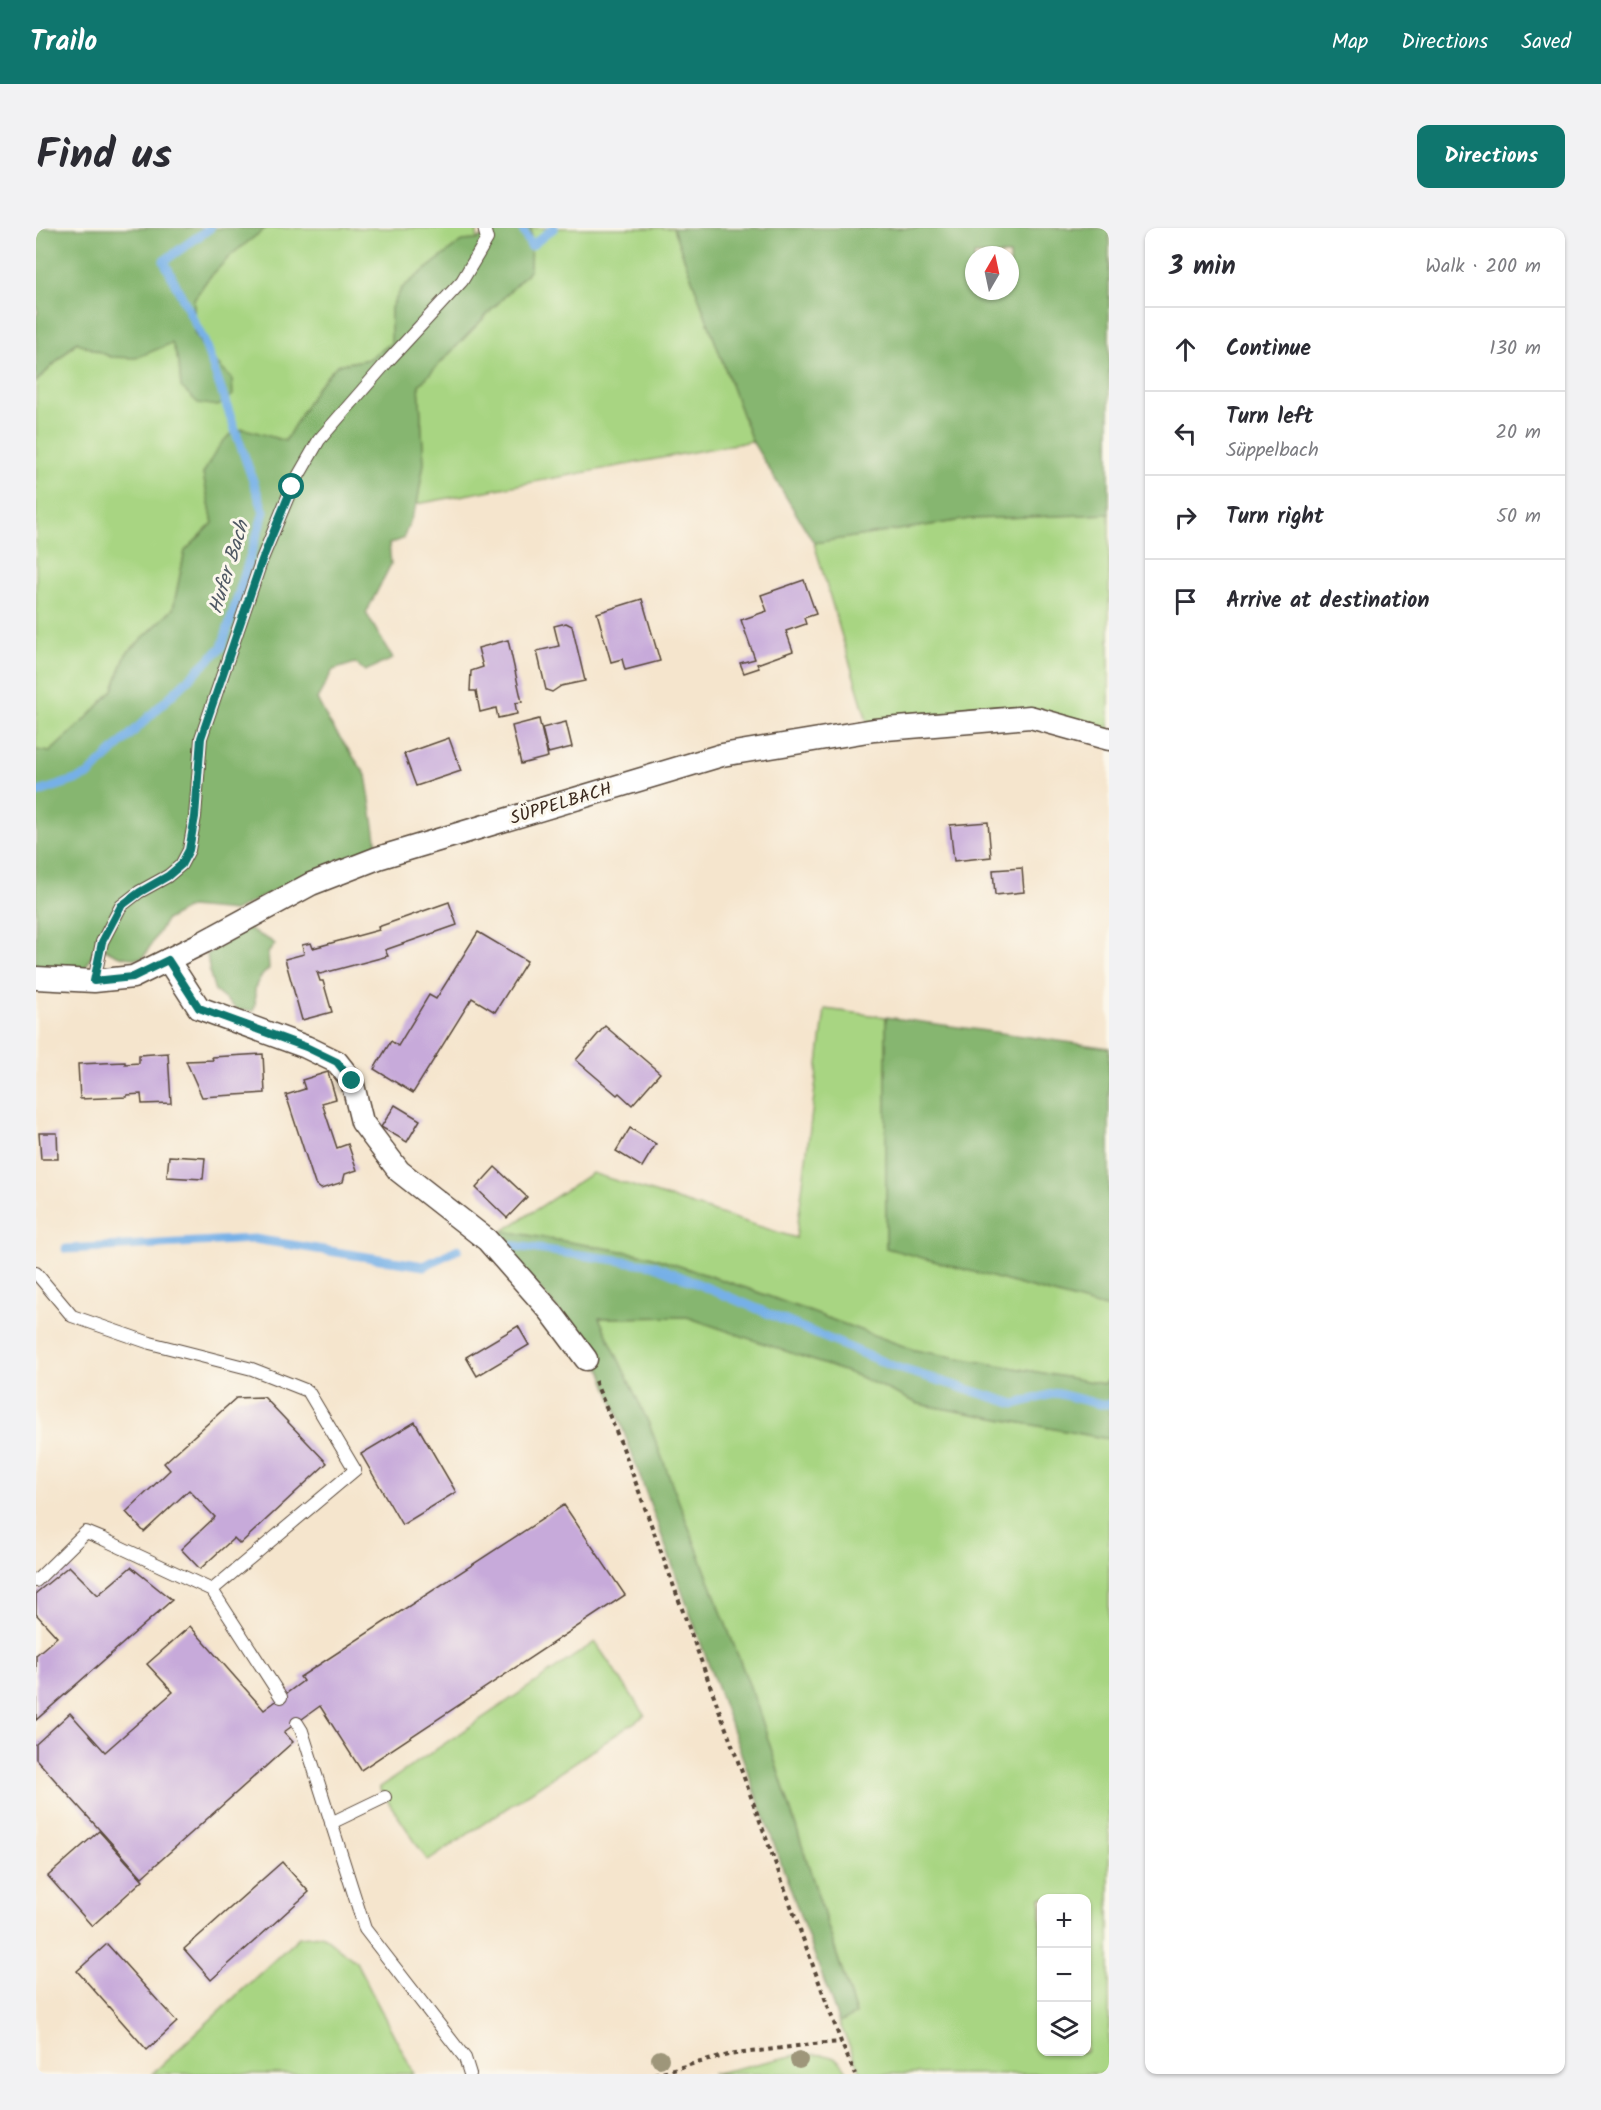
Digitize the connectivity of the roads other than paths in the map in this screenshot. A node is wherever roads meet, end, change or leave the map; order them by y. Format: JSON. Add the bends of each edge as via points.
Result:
{"nodes":[{"id":1,"x":484,"y":228,"type":"edge"},
{"id":2,"x":1109,"y":739,"type":"edge"},
{"id":3,"x":168,"y":960,"type":"junction"},
{"id":4,"x":36,"y":978,"type":"edge"},
{"id":5,"x":94,"y":981,"type":"junction"},
{"id":6,"x":36,"y":1273,"type":"edge"},
{"id":7,"x":586,"y":1359,"type":"road end"},
{"id":8,"x":36,"y":1581,"type":"edge"},
{"id":9,"x":212,"y":1590,"type":"junction"},
{"id":10,"x":281,"y":1697,"type":"dead end"},
{"id":11,"x":297,"y":1723,"type":"dead end"},
{"id":12,"x":385,"y":1797,"type":"dead end"},
{"id":13,"x":331,"y":1823,"type":"junction"},
{"id":14,"x":470,"y":2074,"type":"edge"}],
"edges":[{"from":1,"to":5,"type":"lane","via":[[487,239],[462,281],[319,440],[292,487],[262,560],[201,738],[189,850],[181,865],[168,876],[121,906],[102,942]]},
{"from":2,"to":3,"type":"street","name":"SÜPPELBACH","via":[[1030,717],[874,730],[722,755],[378,858],[311,884]]},
{"from":3,"to":5,"type":"street","name":"SÜPPELBACH","via":[[133,977]]},
{"from":3,"to":7,"type":"street","via":[[199,1008],[337,1062],[352,1081],[362,1122],[399,1171],[487,1240],[550,1311]]},
{"from":4,"to":5,"type":"street","name":"SÜPPELBACH"},
{"from":6,"to":9,"type":"lane","via":[[72,1316],[150,1343],[252,1369],[308,1391],[355,1470]]},
{"from":8,"to":9,"type":"lane","via":[[86,1532]]},
{"from":9,"to":10,"type":"lane"},
{"from":11,"to":13,"type":"lane"},
{"from":12,"to":13,"type":"lane"},
{"from":13,"to":14,"type":"lane","via":[[365,1929],[465,2058]]}]}
